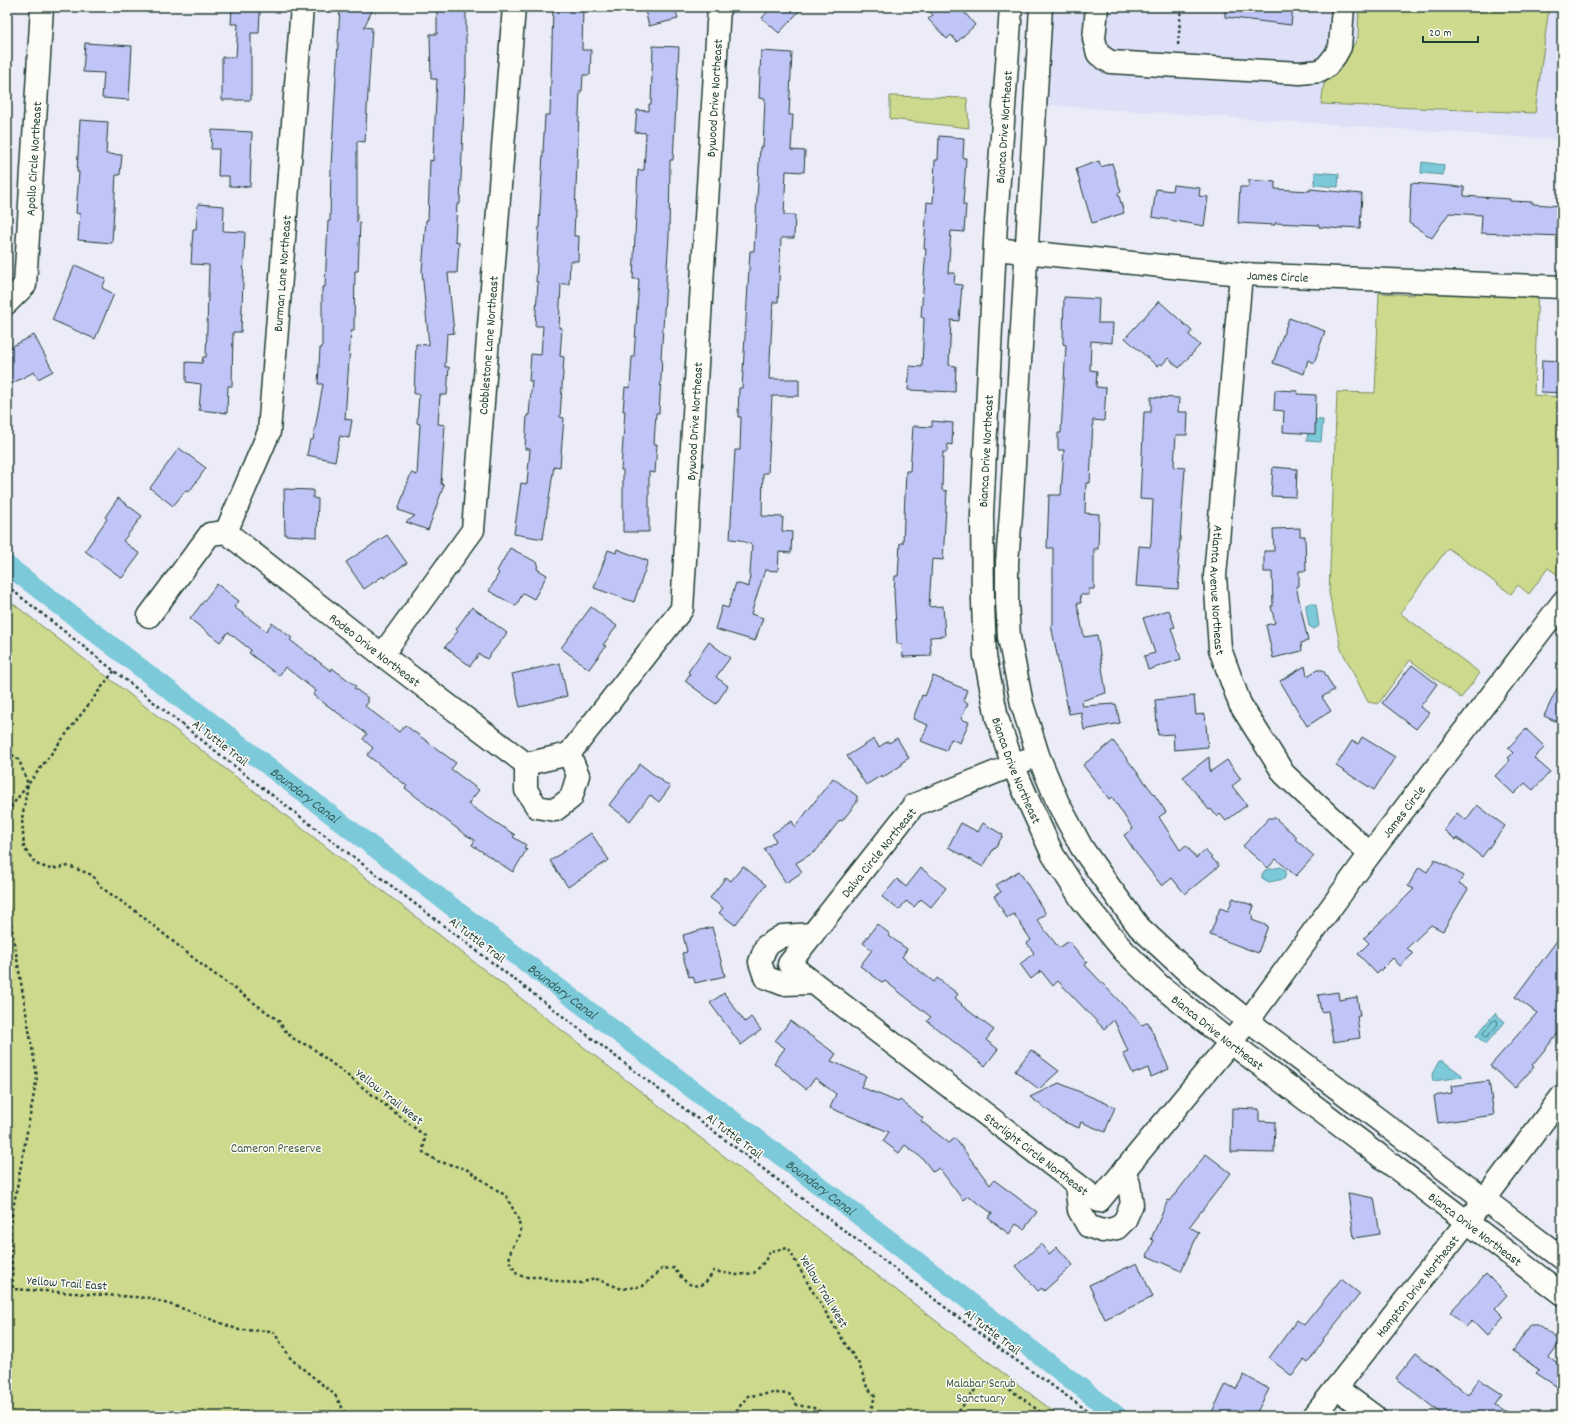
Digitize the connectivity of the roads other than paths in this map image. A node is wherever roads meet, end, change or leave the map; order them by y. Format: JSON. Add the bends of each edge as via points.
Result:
{"nodes":[{"id":1,"x":42,"y":7,"type":"edge"},
{"id":2,"x":302,"y":7,"type":"edge"},
{"id":3,"x":514,"y":7,"type":"edge"},
{"id":4,"x":719,"y":7,"type":"edge"},
{"id":5,"x":1011,"y":7,"type":"edge"},
{"id":6,"x":1041,"y":7,"type":"edge"},
{"id":7,"x":1097,"y":7,"type":"edge"},
{"id":8,"x":1343,"y":7,"type":"edge"},
{"id":9,"x":995,"y":249,"type":"junction"},
{"id":10,"x":1027,"y":251,"type":"junction"},
{"id":11,"x":1241,"y":274,"type":"junction"},
{"id":12,"x":1562,"y":287,"type":"edge"},
{"id":13,"x":7,"y":303,"type":"edge"},
{"id":14,"x":983,"y":503,"type":"junction"},
{"id":15,"x":1011,"y":505,"type":"junction"},
{"id":16,"x":226,"y":532,"type":"junction"},
{"id":17,"x":1562,"y":603,"type":"edge"},
{"id":18,"x":149,"y":616,"type":"dead end"},
{"id":19,"x":382,"y":655,"type":"junction"},
{"id":20,"x":569,"y":754,"type":"junction"},
{"id":21,"x":1038,"y":755,"type":"junction"},
{"id":22,"x":526,"y":764,"type":"junction"},
{"id":23,"x":1013,"y":765,"type":"junction"},
{"id":24,"x":1370,"y":854,"type":"junction"},
{"id":25,"x":813,"y":934,"type":"junction"},
{"id":26,"x":789,"y":964,"type":"joint"},
{"id":27,"x":813,"y":983,"type":"junction"},
{"id":28,"x":1248,"y":1021,"type":"junction"},
{"id":29,"x":1230,"y":1042,"type":"junction"},
{"id":30,"x":1562,"y":1096,"type":"edge"},
{"id":31,"x":1124,"y":1170,"type":"junction"},
{"id":32,"x":1076,"y":1184,"type":"junction"},
{"id":33,"x":1485,"y":1199,"type":"junction"},
{"id":34,"x":1467,"y":1221,"type":"junction"},
{"id":35,"x":1562,"y":1258,"type":"edge"},
{"id":36,"x":1562,"y":1294,"type":"edge"},
{"id":37,"x":1336,"y":1388,"type":"junction"},
{"id":38,"x":1314,"y":1416,"type":"edge"},
{"id":39,"x":1374,"y":1416,"type":"edge"}],
"edges":[{"from":1,"to":13,"type":"street","name":"Apollo Circle Northeast","via":[[25,285]]},
{"from":2,"to":16,"type":"street","name":"Burman Lane Northeast","via":[[269,432]]},
{"from":3,"to":19,"type":"street","name":"Cobblestone Lane Northeast","via":[[473,530]]},
{"from":4,"to":20,"type":"street","name":"Bywood Drive Northeast","via":[[682,609]]},
{"from":5,"to":9,"type":"street","name":"Bianca Drive Northeast"},
{"from":6,"to":10,"type":"street","name":"Bianca Drive Northeast"},
{"from":7,"to":8,"type":"street","via":[[1094,39],[1098,54],[1110,62],[1300,72],[1320,71],[1327,66],[1340,46]]},
{"from":9,"to":10,"type":"street","name":"James Circle"},
{"from":9,"to":14,"type":"street","name":"Bianca Drive Northeast"},
{"from":10,"to":11,"type":"street","name":"James Circle"},
{"from":10,"to":15,"type":"street","name":"Bianca Drive Northeast"},
{"from":11,"to":12,"type":"street","name":"James Circle"},
{"from":11,"to":24,"type":"street","name":"Atlanta Avenue Northeast","via":[[1215,576],[1220,649],[1240,704],[1284,774]]},
{"from":14,"to":15,"type":"street"},
{"from":14,"to":23,"type":"street","name":"Bianca Drive Northeast","via":[[985,656],[997,718]]},
{"from":15,"to":21,"type":"street","name":"Bianca Drive Northeast","via":[[1007,562],[1009,637],[1022,704]]},
{"from":16,"to":18,"type":"street","via":[[210,534]]},
{"from":16,"to":19,"type":"street","name":"Rodeo Drive Northeast"},
{"from":17,"to":24,"type":"street","name":"James Circle"},
{"from":19,"to":22,"type":"street","name":"Rodeo Drive Northeast"},
{"from":20,"to":22,"type":"street"},
{"from":20,"to":22,"type":"street","via":[[578,775],[571,798],[555,810],[537,807],[526,790]]},
{"from":21,"to":23,"type":"street","name":"Dalva Circle Northeast"},
{"from":21,"to":28,"type":"street","name":"Bianca Drive Northeast","via":[[1058,803],[1082,848],[1139,927],[1193,978]]},
{"from":23,"to":25,"type":"street","name":"Dalva Circle Northeast","via":[[914,805]]},
{"from":23,"to":29,"type":"street","name":"Bianca Drive Northeast","via":[[1053,855],[1082,900],[1124,951],[1159,985]]},
{"from":24,"to":28,"type":"street","name":"James Circle"},
{"from":25,"to":26,"type":"street","name":"Dalva Circle Northeast"},
{"from":25,"to":27,"type":"street","via":[[782,936],[766,946],[760,962],[766,977],[783,984]]},
{"from":26,"to":27,"type":"street","name":"Starlight Circle Northeast"},
{"from":27,"to":32,"type":"street","name":"Starlight Circle Northeast"},
{"from":28,"to":29,"type":"street","name":"Starlight Circle Northeast"},
{"from":28,"to":33,"type":"street","name":"Bianca Drive Northeast"},
{"from":29,"to":31,"type":"street","name":"Starlight Circle Northeast"},
{"from":29,"to":34,"type":"street","name":"Bianca Drive Northeast"},
{"from":30,"to":33,"type":"street","name":"Hampton Drive Northeast"},
{"from":31,"to":32,"type":"street","name":"Starlight Circle Northeast","via":[[1099,1202]]},
{"from":31,"to":32,"type":"street","via":[[1132,1204],[1125,1220],[1117,1228],[1102,1231],[1088,1226],[1079,1210]]},
{"from":33,"to":34,"type":"street","name":"Hampton Drive Northeast"},
{"from":33,"to":35,"type":"street","name":"Bianca Drive Northeast"},
{"from":34,"to":36,"type":"street","name":"Bianca Drive Northeast"},
{"from":34,"to":37,"type":"street","name":"Hampton Drive Northeast"},
{"from":37,"to":38,"type":"street","name":"Hampton Drive Northeast"},
{"from":37,"to":39,"type":"street"}]}
